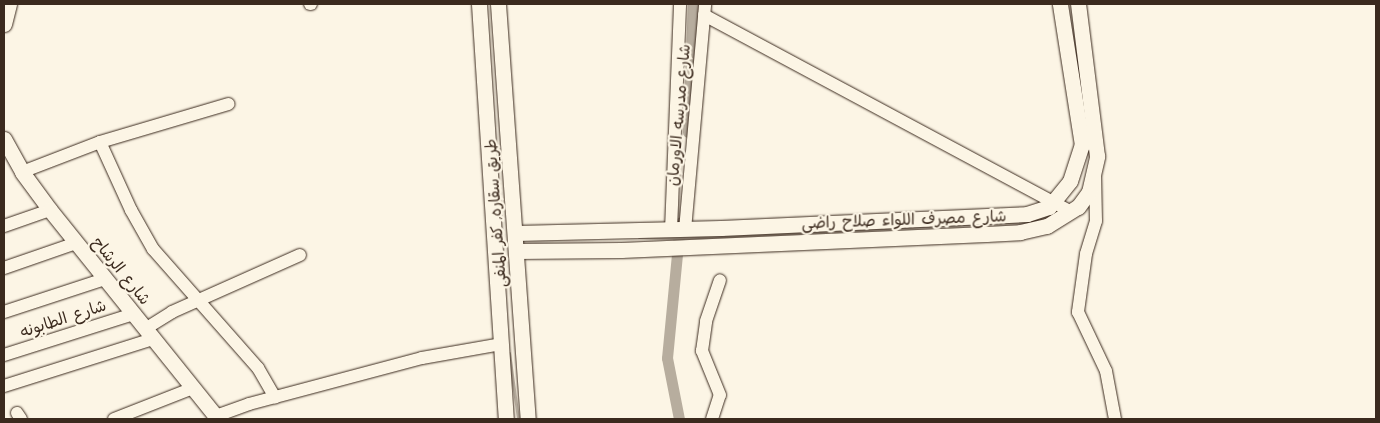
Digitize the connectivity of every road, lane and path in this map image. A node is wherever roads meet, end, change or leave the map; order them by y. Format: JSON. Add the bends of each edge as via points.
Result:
{"nodes":[{"id":1,"x":9,"y":4,"type":"edge"},
{"id":2,"x":479,"y":4,"type":"edge"},
{"id":3,"x":498,"y":4,"type":"edge"},
{"id":4,"x":680,"y":4,"type":"edge"},
{"id":5,"x":1060,"y":4,"type":"edge"},
{"id":6,"x":1078,"y":4,"type":"edge"},
{"id":7,"x":704,"y":9,"type":"edge"},
{"id":8,"x":4,"y":24,"type":"edge"},
{"id":9,"x":490,"y":30,"type":"junction"},
{"id":10,"x":228,"y":104,"type":"dead end"},
{"id":11,"x":4,"y":139,"type":"edge"},
{"id":12,"x":100,"y":142,"type":"junction"},
{"id":13,"x":8,"y":160,"type":"edge"},
{"id":14,"x":22,"y":172,"type":"junction"},
{"id":15,"x":1095,"y":172,"type":"junction"},
{"id":16,"x":1054,"y":203,"type":"junction"},
{"id":17,"x":50,"y":210,"type":"junction"},
{"id":18,"x":1071,"y":212,"type":"junction"},
{"id":19,"x":800,"y":223,"type":"junction"},
{"id":20,"x":4,"y":226,"type":"edge"},
{"id":21,"x":721,"y":228,"type":"junction"},
{"id":22,"x":678,"y":230,"type":"junction"},
{"id":23,"x":516,"y":233,"type":"junction"},
{"id":24,"x":803,"y":242,"type":"junction"},
{"id":25,"x":76,"y":243,"type":"junction"},
{"id":26,"x":723,"y":246,"type":"junction"},
{"id":27,"x":670,"y":248,"type":"junction"},
{"id":28,"x":516,"y":251,"type":"junction"},
{"id":29,"x":300,"y":255,"type":"dead end"},
{"id":30,"x":4,"y":268,"type":"edge"},
{"id":31,"x":105,"y":280,"type":"junction"},
{"id":32,"x":720,"y":280,"type":"dead end"},
{"id":33,"x":199,"y":300,"type":"junction"},
{"id":34,"x":4,"y":312,"type":"edge"},
{"id":35,"x":133,"y":314,"type":"junction"},
{"id":36,"x":149,"y":334,"type":"junction"},
{"id":37,"x":501,"y":344,"type":"junction"},
{"id":38,"x":4,"y":355,"type":"edge"},
{"id":39,"x":514,"y":364,"type":"junction"},
{"id":40,"x":4,"y":386,"type":"edge"},
{"id":41,"x":193,"y":388,"type":"junction"},
{"id":42,"x":275,"y":397,"type":"junction"},
{"id":43,"x":217,"y":418,"type":"edge"},
{"id":44,"x":114,"y":419,"type":"edge"},
{"id":45,"x":506,"y":419,"type":"edge"},
{"id":46,"x":528,"y":419,"type":"edge"},
{"id":47,"x":712,"y":419,"type":"edge"},
{"id":48,"x":1115,"y":419,"type":"edge"}],
"edges":[{"from":1,"to":8,"type":"street"},
{"from":2,"to":9,"type":"street","name":"طريق سقاره, كفر المنفى"},
{"from":3,"to":9,"type":"street","name":"طريق سقاره, كفر المنفى"},
{"from":4,"to":22,"type":"street","name":"شارع مدرسه الاورمان"},
{"from":5,"to":16,"type":"street","via":[[1082,144],[1070,181]]},
{"from":6,"to":15,"type":"street","name":"شارع مصرف اللواء صلاح راضى","via":[[1096,131]]},
{"from":7,"to":16,"type":"street"},
{"from":7,"to":22,"type":"street","name":"شارع مدرسه الاورمان"},
{"from":9,"to":23,"type":"street","name":"طريق سقاره, كفر المنفى"},
{"from":9,"to":37,"type":"street","name":"طريق سقاره, كفر المنفى"},
{"from":10,"to":12,"type":"street"},
{"from":11,"to":13,"type":"street","name":"شارع الرشاح"},
{"from":12,"to":14,"type":"street"},
{"from":12,"to":33,"type":"street","via":[[112,172],[153,249]]},
{"from":13,"to":14,"type":"street","name":"شارع الرشاح"},
{"from":14,"to":17,"type":"street","name":"شارع الرشاح"},
{"from":15,"to":18,"type":"street","name":"شارع مصرف اللواء صلاح راضى","via":[[1089,192]]},
{"from":15,"to":48,"type":"street","via":[[1096,220],[1086,254],[1078,312],[1104,365]]},
{"from":16,"to":18,"type":"street"},
{"from":16,"to":19,"type":"street","name":"شارع مصرف اللواء صلاح راضى","via":[[1027,214]]},
{"from":17,"to":20,"type":"street"},
{"from":17,"to":25,"type":"street","name":"شارع الرشاح"},
{"from":18,"to":24,"type":"street","name":"شارع مصرف اللواء صلاح راضى","via":[[1047,226],[1020,232]]},
{"from":19,"to":21,"type":"street","name":"شارع مصرف اللواء صلاح راضى"},
{"from":19,"to":24,"type":"street"},
{"from":21,"to":22,"type":"street","name":"شارع مصرف اللواء صلاح راضى"},
{"from":21,"to":26,"type":"street"},
{"from":22,"to":23,"type":"street","name":"شارع مصرف اللواء صلاح راضى"},
{"from":22,"to":27,"type":"street"},
{"from":23,"to":28,"type":"street","name":"طريق سقاره, كفر المنفى"},
{"from":24,"to":26,"type":"street","name":"شارع مصرف اللواء صلاح راضى"},
{"from":25,"to":30,"type":"street"},
{"from":25,"to":31,"type":"street","name":"شارع الرشاح"},
{"from":26,"to":27,"type":"street","name":"شارع مصرف اللواء صلاح راضى"},
{"from":27,"to":28,"type":"street","name":"شارع مصرف اللواء صلاح راضى"},
{"from":28,"to":39,"type":"street","name":"طريق سقاره, كفر المنفى"},
{"from":29,"to":33,"type":"street"},
{"from":31,"to":34,"type":"street"},
{"from":31,"to":35,"type":"street","name":"شارع الرشاح"},
{"from":32,"to":47,"type":"street","via":[[706,320],[702,351],[720,395]]},
{"from":33,"to":36,"type":"street"},
{"from":33,"to":42,"type":"street","via":[[258,368]]},
{"from":35,"to":36,"type":"street","name":"شارع الرشاح"},
{"from":35,"to":38,"type":"street","name":"شارع الطابونه"},
{"from":36,"to":40,"type":"street"},
{"from":36,"to":41,"type":"street","name":"شارع الرشاح"},
{"from":37,"to":39,"type":"street","name":"طريق سقاره, كفر المنفى"},
{"from":37,"to":42,"type":"street","via":[[422,358]]},
{"from":39,"to":45,"type":"street","name":"طريق سقاره, كفر المنفى"},
{"from":39,"to":46,"type":"street","name":"طريق سقاره, كفر المنفى"},
{"from":41,"to":43,"type":"street","name":"شارع الرشاح"},
{"from":41,"to":44,"type":"street"},
{"from":42,"to":43,"type":"street"}]}
